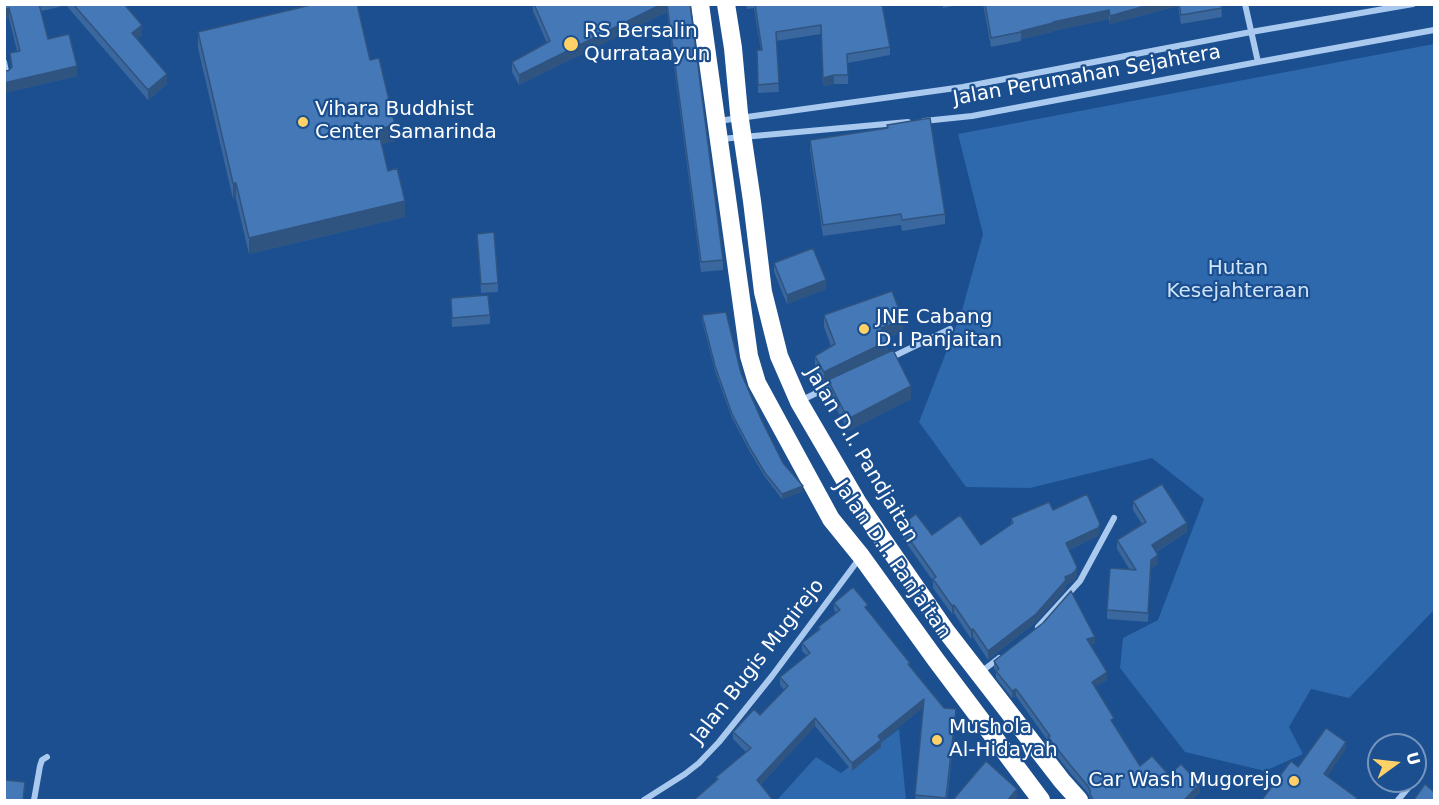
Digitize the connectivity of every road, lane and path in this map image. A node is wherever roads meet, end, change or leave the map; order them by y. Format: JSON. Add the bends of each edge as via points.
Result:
{"nodes":[{"id":1,"x":700,"y":4,"type":"edge"},
{"id":2,"x":726,"y":4,"type":"edge"},
{"id":3,"x":1245,"y":4,"type":"edge"},
{"id":4,"x":1413,"y":4,"type":"edge"},
{"id":5,"x":1434,"y":30,"type":"edge"},
{"id":6,"x":1251,"y":32,"type":"junction"},
{"id":7,"x":4,"y":62,"type":"edge"},
{"id":8,"x":1258,"y":62,"type":"junction"},
{"id":9,"x":7,"y":76,"type":"edge"},
{"id":10,"x":740,"y":118,"type":"junction"},
{"id":11,"x":718,"y":130,"type":"junction"},
{"id":12,"x":742,"y":137,"type":"junction"},
{"id":13,"x":950,"y":329,"type":"dead end"},
{"id":14,"x":885,"y":360,"type":"edge"},
{"id":15,"x":842,"y":381,"type":"edge"},
{"id":16,"x":799,"y":402,"type":"junction"},
{"id":17,"x":1114,"y":518,"type":"dead end"},
{"id":18,"x":861,"y":556,"type":"junction"},
{"id":19,"x":1031,"y":633,"type":"edge"},
{"id":20,"x":1005,"y":653,"type":"edge"},
{"id":21,"x":978,"y":674,"type":"junction"},
{"id":22,"x":47,"y":757,"type":"dead end"},
{"id":23,"x":34,"y":801,"type":"edge"},
{"id":24,"x":644,"y":801,"type":"edge"},
{"id":25,"x":1041,"y":801,"type":"edge"},
{"id":26,"x":1079,"y":801,"type":"edge"}],
"edges":[{"from":1,"to":11,"type":"highway","name":"Jalan D.I. Panjaitan"},
{"from":2,"to":10,"type":"highway","name":"Jalan D.I. Pandjaitan"},
{"from":3,"to":6,"type":"street"},
{"from":4,"to":6,"type":"street","name":"Jalan Perumahan Sejahtera"},
{"from":5,"to":8,"type":"street","name":"Jalan Perumahan Sejahtera"},
{"from":6,"to":8,"type":"street"},
{"from":6,"to":10,"type":"street","name":"Jalan Perumahan Sejahtera","via":[[963,87]]},
{"from":7,"to":9,"type":"street"},
{"from":8,"to":12,"type":"street","name":"Jalan Perumahan Sejahtera","via":[[972,116]]},
{"from":10,"to":11,"type":"street","name":"Jalan Perumahan Sejahtera"},
{"from":10,"to":12,"type":"highway","name":"Jalan D.I. Pandjaitan"},
{"from":11,"to":12,"type":"street","name":"Jalan Perumahan Sejahtera"},
{"from":11,"to":18,"type":"highway","name":"Jalan D.I. Panjaitan","via":[[749,356],[757,383],[831,519]]},
{"from":12,"to":16,"type":"highway","name":"Jalan D.I. Pandjaitan","via":[[763,292],[779,356]]},
{"from":13,"to":14,"type":"street"},
{"from":15,"to":16,"type":"street"},
{"from":16,"to":21,"type":"highway","name":"Jalan D.I. Pandjaitan","via":[[858,503]]},
{"from":17,"to":19,"type":"street","via":[[1080,581]]},
{"from":18,"to":24,"type":"street","name":"Jalan Bugis Mugirejo","via":[[720,742],[685,774]]},
{"from":18,"to":25,"type":"highway","name":"Jalan D.I. Panjaitan"},
{"from":20,"to":21,"type":"street"},
{"from":21,"to":26,"type":"highway","name":"Jalan D.I. Pandjaitan"},
{"from":22,"to":23,"type":"street","via":[[40,766]]}]}
